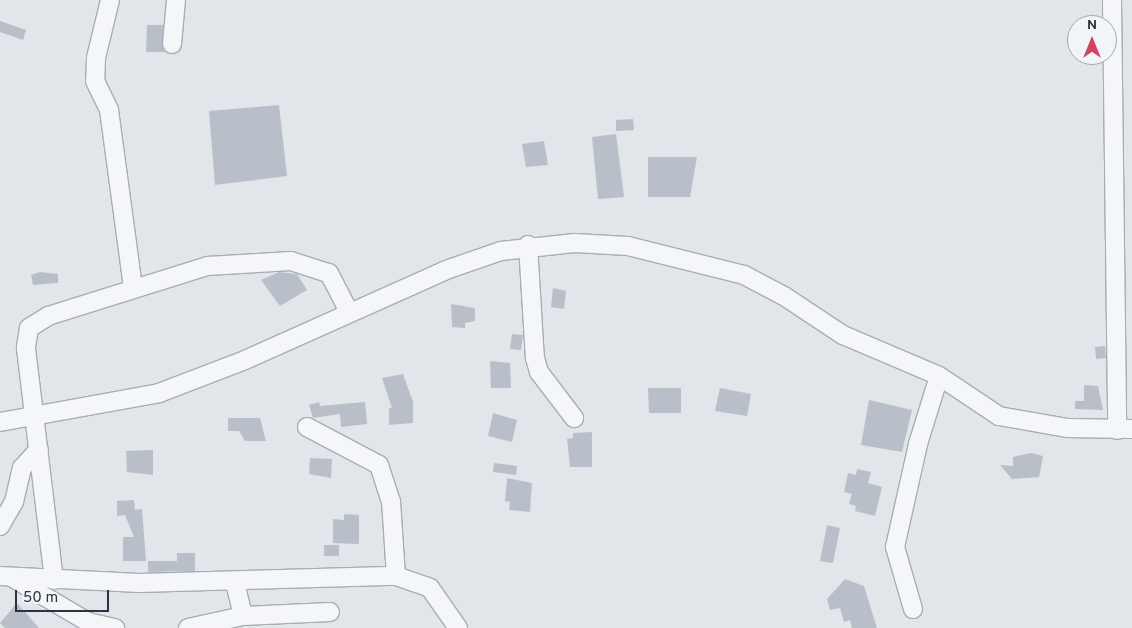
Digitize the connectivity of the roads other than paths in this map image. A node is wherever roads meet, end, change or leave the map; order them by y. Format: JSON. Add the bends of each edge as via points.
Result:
{"nodes":[{"id":1,"x":110,"y":0,"type":"edge"},
{"id":2,"x":176,"y":0,"type":"edge"},
{"id":3,"x":1112,"y":0,"type":"edge"},
{"id":4,"x":172,"y":44,"type":"dead end"},
{"id":5,"x":528,"y":245,"type":"junction"},
{"id":6,"x":133,"y":288,"type":"junction"},
{"id":7,"x":349,"y":312,"type":"junction"},
{"id":8,"x":939,"y":376,"type":"junction"},
{"id":9,"x":35,"y":418,"type":"junction"},
{"id":10,"x":574,"y":418,"type":"dead end"},
{"id":11,"x":0,"y":422,"type":"edge"},
{"id":12,"x":307,"y":427,"type":"dead end"},
{"id":13,"x":1124,"y":430,"type":"edge"},
{"id":14,"x":39,"y":449,"type":"junction"},
{"id":15,"x":0,"y":526,"type":"edge"},
{"id":16,"x":4,"y":576,"type":"edge"},
{"id":17,"x":396,"y":576,"type":"junction"},
{"id":18,"x":54,"y":580,"type":"junction"},
{"id":19,"x":235,"y":583,"type":"junction"},
{"id":20,"x":913,"y":609,"type":"dead end"},
{"id":21,"x":330,"y":612,"type":"dead end"},
{"id":22,"x":243,"y":616,"type":"junction"},
{"id":23,"x":115,"y":628,"type":"edge"},
{"id":24,"x":188,"y":628,"type":"edge"},
{"id":25,"x":458,"y":628,"type":"edge"}],
"edges":[{"from":1,"to":6,"type":"street","via":[[96,58],[95,81],[109,110]]},
{"from":2,"to":4,"type":"street"},
{"from":3,"to":13,"type":"street"},
{"from":5,"to":7,"type":"street","via":[[446,270]]},
{"from":5,"to":8,"type":"street","via":[[628,246],[744,275],[784,296],[843,335]]},
{"from":5,"to":10,"type":"street","via":[[534,358],[539,372]]},
{"from":6,"to":7,"type":"street","via":[[208,266],[290,261],[328,273]]},
{"from":6,"to":9,"type":"street","via":[[48,316],[29,328],[26,346]]},
{"from":7,"to":9,"type":"street","via":[[199,380],[114,404]]},
{"from":8,"to":13,"type":"street","via":[[999,416],[1068,428]]},
{"from":8,"to":20,"type":"street","via":[[918,444],[895,547]]},
{"from":9,"to":11,"type":"street"},
{"from":9,"to":14,"type":"street"},
{"from":12,"to":17,"type":"street","via":[[380,465],[391,501]]},
{"from":14,"to":15,"type":"street","via":[[22,468],[14,502]]},
{"from":14,"to":18,"type":"street"},
{"from":16,"to":18,"type":"street"},
{"from":16,"to":23,"type":"street","via":[[88,622]]},
{"from":17,"to":19,"type":"street"},
{"from":17,"to":25,"type":"street","via":[[430,588]]},
{"from":18,"to":19,"type":"street"},
{"from":19,"to":22,"type":"street"},
{"from":21,"to":22,"type":"street"},
{"from":22,"to":24,"type":"street"}]}
